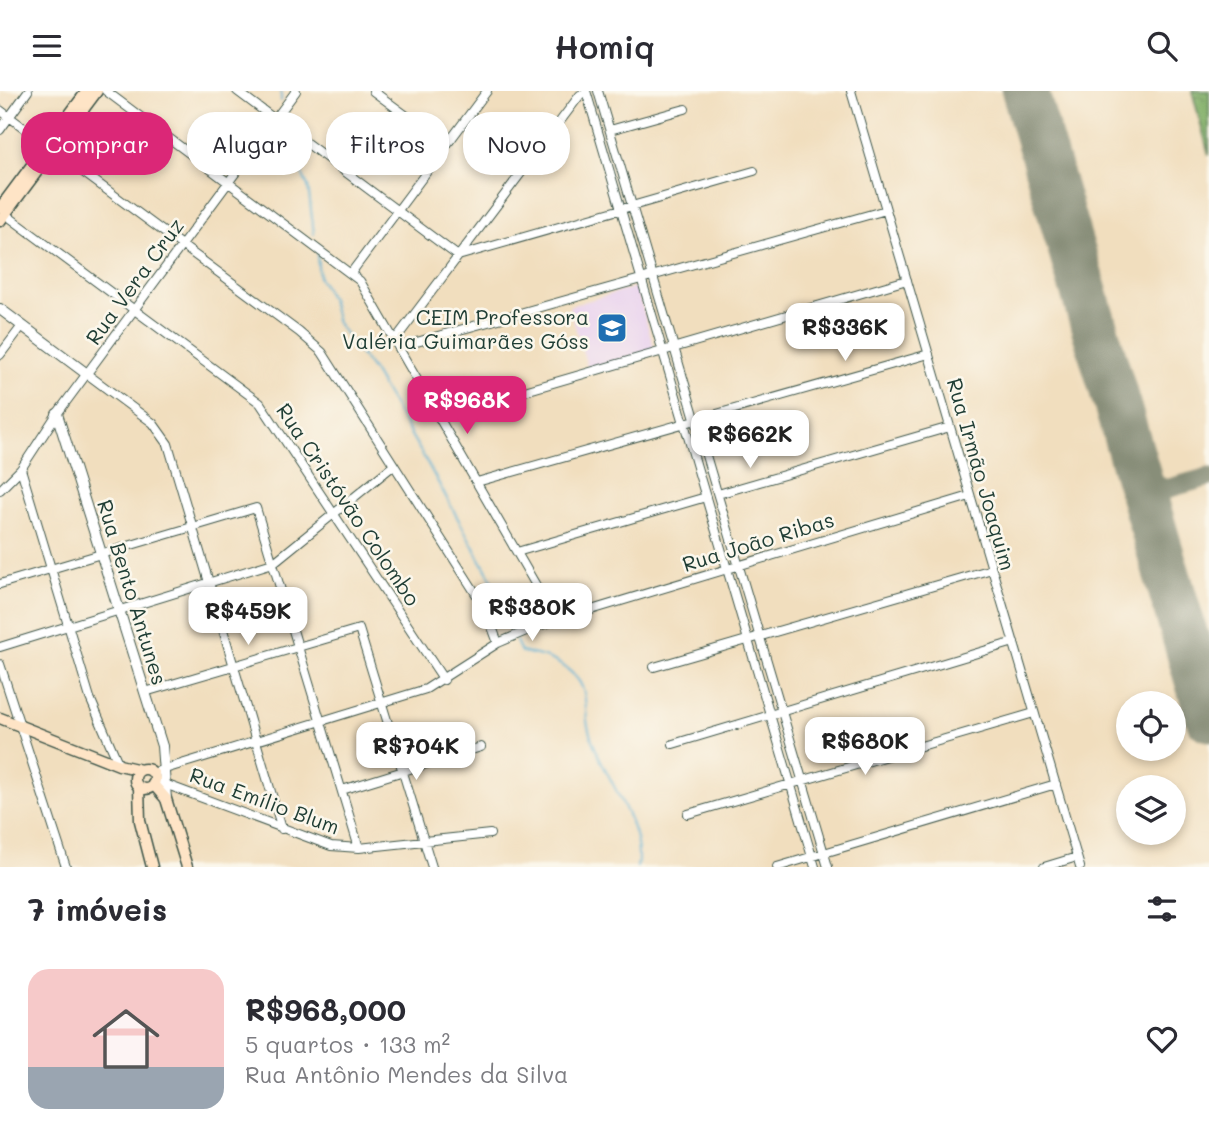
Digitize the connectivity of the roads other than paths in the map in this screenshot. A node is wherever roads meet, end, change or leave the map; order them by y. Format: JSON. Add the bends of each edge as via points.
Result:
{"nodes":[{"id":1,"x":29,"y":91,"type":"edge"},
{"id":2,"x":87,"y":91,"type":"edge"},
{"id":3,"x":97,"y":91,"type":"edge"},
{"id":4,"x":106,"y":91,"type":"edge"},
{"id":5,"x":237,"y":91,"type":"edge"},
{"id":6,"x":296,"y":91,"type":"edge"},
{"id":7,"x":373,"y":91,"type":"edge"},
{"id":8,"x":487,"y":91,"type":"edge"},
{"id":9,"x":598,"y":91,"type":"edge"},
{"id":10,"x":851,"y":91,"type":"edge"},
{"id":11,"x":580,"y":92,"type":"edge"},
{"id":12,"x":590,"y":102,"type":"junction"},
{"id":13,"x":685,"y":109,"type":"dead end"},
{"id":14,"x":0,"y":110,"type":"edge"},
{"id":15,"x":73,"y":112,"type":"edge"},
{"id":16,"x":79,"y":112,"type":"edge"},
{"id":17,"x":266,"y":112,"type":"edge"},
{"id":18,"x":280,"y":112,"type":"edge"},
{"id":19,"x":401,"y":112,"type":"edge"},
{"id":20,"x":605,"y":114,"type":"junction"},
{"id":21,"x":9,"y":117,"type":"junction"},
{"id":22,"x":21,"y":126,"type":"edge"},
{"id":23,"x":0,"y":130,"type":"edge"},
{"id":24,"x":610,"y":130,"type":"junction"},
{"id":25,"x":449,"y":141,"type":"edge"},
{"id":26,"x":312,"y":147,"type":"edge"},
{"id":27,"x":754,"y":171,"type":"dead end"},
{"id":28,"x":30,"y":175,"type":"edge"},
{"id":29,"x":88,"y":175,"type":"edge"},
{"id":30,"x":234,"y":175,"type":"edge"},
{"id":31,"x":424,"y":175,"type":"edge"},
{"id":32,"x":229,"y":182,"type":"junction"},
{"id":33,"x":632,"y":206,"type":"junction"},
{"id":34,"x":621,"y":209,"type":"junction"},
{"id":35,"x":886,"y":210,"type":"junction"},
{"id":36,"x":398,"y":211,"type":"junction"},
{"id":37,"x":2,"y":214,"type":"edge"},
{"id":38,"x":182,"y":245,"type":"junction"},
{"id":39,"x":458,"y":255,"type":"junction"},
{"id":40,"x":351,"y":273,"type":"junction"},
{"id":41,"x":653,"y":275,"type":"junction"},
{"id":42,"x":642,"y":279,"type":"junction"},
{"id":43,"x":907,"y":280,"type":"junction"},
{"id":44,"x":0,"y":309,"type":"edge"},
{"id":45,"x":135,"y":309,"type":"junction"},
{"id":46,"x":22,"y":325,"type":"junction"},
{"id":47,"x":397,"y":344,"type":"junction"},
{"id":48,"x":674,"y":348,"type":"junction"},
{"id":49,"x":663,"y":351,"type":"junction"},
{"id":50,"x":929,"y":354,"type":"junction"},
{"id":51,"x":0,"y":355,"type":"edge"},
{"id":52,"x":87,"y":374,"type":"junction"},
{"id":53,"x":57,"y":414,"type":"junction"},
{"id":54,"x":439,"y":416,"type":"junction"},
{"id":55,"x":696,"y":420,"type":"junction"},
{"id":56,"x":684,"y":423,"type":"junction"},
{"id":57,"x":950,"y":427,"type":"junction"},
{"id":58,"x":394,"y":465,"type":"junction"},
{"id":59,"x":21,"y":470,"type":"junction"},
{"id":60,"x":477,"y":482,"type":"junction"},
{"id":61,"x":0,"y":490,"type":"edge"},
{"id":62,"x":718,"y":494,"type":"junction"},
{"id":63,"x":971,"y":496,"type":"junction"},
{"id":64,"x":706,"y":497,"type":"junction"},
{"id":65,"x":334,"y":513,"type":"junction"},
{"id":66,"x":192,"y":527,"type":"junction"},
{"id":67,"x":517,"y":552,"type":"junction"},
{"id":68,"x":101,"y":554,"type":"junction"},
{"id":69,"x":273,"y":563,"type":"junction"},
{"id":70,"x":739,"y":565,"type":"junction"},
{"id":71,"x":51,"y":569,"type":"junction"},
{"id":72,"x":727,"y":569,"type":"junction"},
{"id":73,"x":992,"y":569,"type":"junction"},
{"id":74,"x":209,"y":582,"type":"junction"},
{"id":75,"x":0,"y":584,"type":"edge"},
{"id":76,"x":119,"y":610,"type":"junction"},
{"id":77,"x":556,"y":620,"type":"junction"},
{"id":78,"x":68,"y":626,"type":"junction"},
{"id":79,"x":760,"y":636,"type":"junction"},
{"id":80,"x":748,"y":640,"type":"junction"},
{"id":81,"x":1014,"y":642,"type":"junction"},
{"id":82,"x":498,"y":643,"type":"junction"},
{"id":83,"x":0,"y":647,"type":"edge"},
{"id":84,"x":298,"y":647,"type":"junction"},
{"id":85,"x":0,"y":664,"type":"edge"},
{"id":86,"x":234,"y":666,"type":"junction"},
{"id":87,"x":654,"y":667,"type":"dead end"},
{"id":88,"x":444,"y":680,"type":"junction"},
{"id":89,"x":145,"y":692,"type":"junction"},
{"id":90,"x":382,"y":702,"type":"junction"},
{"id":91,"x":782,"y":711,"type":"junction"},
{"id":92,"x":1034,"y":713,"type":"junction"},
{"id":93,"x":770,"y":715,"type":"junction"},
{"id":94,"x":0,"y":717,"type":"edge"},
{"id":95,"x":320,"y":720,"type":"junction"},
{"id":96,"x":19,"y":725,"type":"junction"},
{"id":97,"x":256,"y":739,"type":"junction"},
{"id":98,"x":673,"y":744,"type":"dead end"},
{"id":99,"x":481,"y":747,"type":"dead end"},
{"id":100,"x":119,"y":765,"type":"junction"},
{"id":101,"x":164,"y":769,"type":"junction"},
{"id":102,"x":403,"y":771,"type":"junction"},
{"id":103,"x":149,"y":779,"type":"junction"},
{"id":104,"x":802,"y":781,"type":"junction"},
{"id":105,"x":791,"y":784,"type":"junction"},
{"id":106,"x":1056,"y":784,"type":"junction"},
{"id":107,"x":342,"y":790,"type":"junction"},
{"id":108,"x":688,"y":814,"type":"dead end"},
{"id":109,"x":282,"y":829,"type":"junction"},
{"id":110,"x":490,"y":834,"type":"dead end"},
{"id":111,"x":424,"y":841,"type":"junction"},
{"id":112,"x":359,"y":848,"type":"junction"},
{"id":113,"x":824,"y":853,"type":"junction"},
{"id":114,"x":812,"y":857,"type":"junction"},
{"id":115,"x":1077,"y":857,"type":"junction"},
{"id":116,"x":66,"y":867,"type":"edge"},
{"id":117,"x":152,"y":867,"type":"edge"},
{"id":118,"x":187,"y":867,"type":"edge"},
{"id":119,"x":432,"y":867,"type":"edge"},
{"id":120,"x":777,"y":867,"type":"edge"},
{"id":121,"x":815,"y":867,"type":"edge"},
{"id":122,"x":828,"y":867,"type":"edge"},
{"id":123,"x":1044,"y":867,"type":"edge"},
{"id":124,"x":1080,"y":867,"type":"edge"}],
"edges":[{"from":1,"to":21,"type":"street"},
{"from":2,"to":15,"type":"main road"},
{"from":3,"to":16,"type":"main road"},
{"from":4,"to":32,"type":"street"},
{"from":5,"to":17,"type":"street"},
{"from":6,"to":18,"type":"street","name":"Rua Vera Cruz"},
{"from":7,"to":19,"type":"street"},
{"from":8,"to":25,"type":"street"},
{"from":9,"to":20,"type":"street"},
{"from":10,"to":35,"type":"street","name":"Rua Irmão Joaquim"},
{"from":11,"to":12,"type":"street"},
{"from":11,"to":39,"type":"street"},
{"from":12,"to":20,"type":"street"},
{"from":12,"to":34,"type":"street"},
{"from":13,"to":24,"type":"street"},
{"from":14,"to":21,"type":"street"},
{"from":20,"to":24,"type":"street"},
{"from":21,"to":22,"type":"street"},
{"from":21,"to":23,"type":"street"},
{"from":24,"to":33,"type":"street"},
{"from":26,"to":36,"type":"street"},
{"from":27,"to":33,"type":"street"},
{"from":28,"to":37,"type":"main road"},
{"from":29,"to":38,"type":"street"},
{"from":30,"to":32,"type":"street","name":"Rua Vera Cruz"},
{"from":31,"to":36,"type":"street"},
{"from":32,"to":38,"type":"street","name":"Rua Vera Cruz"},
{"from":32,"to":40,"type":"street"},
{"from":33,"to":34,"type":"street"},
{"from":33,"to":41,"type":"street"},
{"from":34,"to":39,"type":"street"},
{"from":34,"to":42,"type":"street"},
{"from":35,"to":41,"type":"street"},
{"from":35,"to":43,"type":"street","name":"Rua Irmão Joaquim"},
{"from":36,"to":39,"type":"street"},
{"from":36,"to":40,"type":"street"},
{"from":37,"to":45,"type":"street","name":"Rua Cristóvão Colombo"},
{"from":38,"to":45,"type":"street","name":"Rua Vera Cruz"},
{"from":38,"to":58,"type":"street","via":[[322,352]]},
{"from":39,"to":47,"type":"street"},
{"from":40,"to":47,"type":"street","via":[[368,292]]},
{"from":41,"to":42,"type":"street"},
{"from":41,"to":48,"type":"street"},
{"from":42,"to":47,"type":"street"},
{"from":42,"to":49,"type":"street"},
{"from":43,"to":48,"type":"street"},
{"from":43,"to":50,"type":"street","name":"Rua Irmão Joaquim"},
{"from":44,"to":46,"type":"street"},
{"from":45,"to":52,"type":"street","name":"Rua Vera Cruz"},
{"from":45,"to":65,"type":"street","name":"Rua Cristóvão Colombo","via":[[260,403]]},
{"from":46,"to":51,"type":"street"},
{"from":46,"to":52,"type":"street"},
{"from":47,"to":54,"type":"street"},
{"from":48,"to":49,"type":"street"},
{"from":48,"to":55,"type":"street"},
{"from":49,"to":54,"type":"street"},
{"from":49,"to":56,"type":"street"},
{"from":50,"to":55,"type":"street"},
{"from":50,"to":57,"type":"street","name":"Rua Irmão Joaquim"},
{"from":52,"to":53,"type":"street","name":"Rua Vera Cruz"},
{"from":52,"to":66,"type":"street","via":[[164,436]]},
{"from":53,"to":59,"type":"street","name":"Rua Vera Cruz"},
{"from":53,"to":68,"type":"street","name":"Rua Bento Antunes"},
{"from":54,"to":60,"type":"street"},
{"from":55,"to":56,"type":"street"},
{"from":55,"to":62,"type":"street"},
{"from":56,"to":60,"type":"street"},
{"from":56,"to":64,"type":"street"},
{"from":57,"to":62,"type":"street"},
{"from":57,"to":63,"type":"street","name":"Rua Irmão Joaquim"},
{"from":58,"to":65,"type":"street"},
{"from":58,"to":82,"type":"street","via":[[485,608]]},
{"from":59,"to":61,"type":"street","name":"Rua Vera Cruz"},
{"from":59,"to":71,"type":"street"},
{"from":60,"to":67,"type":"street"},
{"from":62,"to":70,"type":"street"},
{"from":63,"to":70,"type":"street","name":"Rua João Ribas"},
{"from":63,"to":73,"type":"street","name":"Rua Irmão Joaquim"},
{"from":64,"to":67,"type":"street"},
{"from":64,"to":72,"type":"street"},
{"from":65,"to":69,"type":"street"},
{"from":65,"to":88,"type":"street","name":"Rua Cristóvão Colombo"},
{"from":66,"to":68,"type":"street"},
{"from":66,"to":69,"type":"street","via":[[256,508]]},
{"from":66,"to":74,"type":"street"},
{"from":67,"to":77,"type":"street"},
{"from":68,"to":71,"type":"street"},
{"from":68,"to":76,"type":"street","name":"Rua Bento Antunes"},
{"from":69,"to":74,"type":"street"},
{"from":69,"to":84,"type":"street"},
{"from":70,"to":72,"type":"street","name":"Rua João Ribas"},
{"from":70,"to":79,"type":"street"},
{"from":71,"to":75,"type":"street"},
{"from":71,"to":78,"type":"street"},
{"from":72,"to":77,"type":"street","name":"Rua João Ribas"},
{"from":72,"to":80,"type":"street"},
{"from":73,"to":79,"type":"street"},
{"from":73,"to":81,"type":"street","name":"Rua Irmão Joaquim"},
{"from":74,"to":76,"type":"street"},
{"from":74,"to":86,"type":"street"},
{"from":76,"to":78,"type":"street"},
{"from":76,"to":89,"type":"street","name":"Rua Bento Antunes"},
{"from":77,"to":82,"type":"street","name":"Rua João Ribas"},
{"from":78,"to":83,"type":"street"},
{"from":78,"to":100,"type":"street","via":[[93,708]]},
{"from":79,"to":80,"type":"street"},
{"from":79,"to":91,"type":"street"},
{"from":80,"to":87,"type":"street"},
{"from":80,"to":93,"type":"street"},
{"from":81,"to":91,"type":"street"},
{"from":81,"to":92,"type":"street","name":"Rua Irmão Joaquim"},
{"from":82,"to":88,"type":"street","name":"Rua João Ribas"},
{"from":84,"to":86,"type":"street"},
{"from":84,"to":90,"type":"street","via":[[359,629]]},
{"from":84,"to":95,"type":"street"},
{"from":85,"to":96,"type":"street"},
{"from":86,"to":89,"type":"street"},
{"from":86,"to":97,"type":"street"},
{"from":88,"to":90,"type":"street","name":"Rua João Ribas"},
{"from":89,"to":101,"type":"street","name":"Rua Bento Antunes","via":[[162,746]]},
{"from":90,"to":95,"type":"street","name":"Rua João Ribas"},
{"from":90,"to":102,"type":"street"},
{"from":91,"to":93,"type":"street"},
{"from":91,"to":104,"type":"street"},
{"from":92,"to":104,"type":"street"},
{"from":92,"to":106,"type":"street","name":"Rua Irmão Joaquim"},
{"from":93,"to":98,"type":"street"},
{"from":93,"to":105,"type":"street"},
{"from":94,"to":96,"type":"main road","name":"Rua Emílio Blum"},
{"from":95,"to":97,"type":"street","name":"Rua João Ribas"},
{"from":95,"to":107,"type":"street"},
{"from":96,"to":100,"type":"main road","name":"Rua Emílio Blum"},
{"from":96,"to":116,"type":"street"},
{"from":97,"to":101,"type":"street","name":"Rua João Ribas"},
{"from":97,"to":109,"type":"street"},
{"from":99,"to":102,"type":"street"},
{"from":100,"to":103,"type":"main road","name":"Rua Emílio Blum"},
{"from":101,"to":103,"type":"street","name":"Rua Bento Antunes"},
{"from":102,"to":107,"type":"street"},
{"from":102,"to":111,"type":"street"},
{"from":103,"to":109,"type":"street","name":"Rua Emílio Blum"},
{"from":103,"to":117,"type":"main road","via":[[142,832]]},
{"from":103,"to":118,"type":"main road","via":[[166,799]]},
{"from":104,"to":105,"type":"street"},
{"from":104,"to":113,"type":"street"},
{"from":105,"to":108,"type":"street"},
{"from":105,"to":114,"type":"street"},
{"from":106,"to":113,"type":"street"},
{"from":106,"to":115,"type":"street","name":"Rua Irmão Joaquim"},
{"from":107,"to":112,"type":"street"},
{"from":109,"to":112,"type":"street","name":"Rua Emílio Blum","via":[[331,846]]},
{"from":110,"to":111,"type":"street","name":"Rua Emílio Blum"},
{"from":111,"to":112,"type":"street","name":"Rua Emílio Blum"},
{"from":111,"to":119,"type":"street"},
{"from":113,"to":114,"type":"street"},
{"from":113,"to":122,"type":"street"},
{"from":114,"to":120,"type":"street"},
{"from":114,"to":121,"type":"street"},
{"from":115,"to":123,"type":"street"},
{"from":115,"to":124,"type":"street","name":"Rua Irmão Joaquim"}]}
